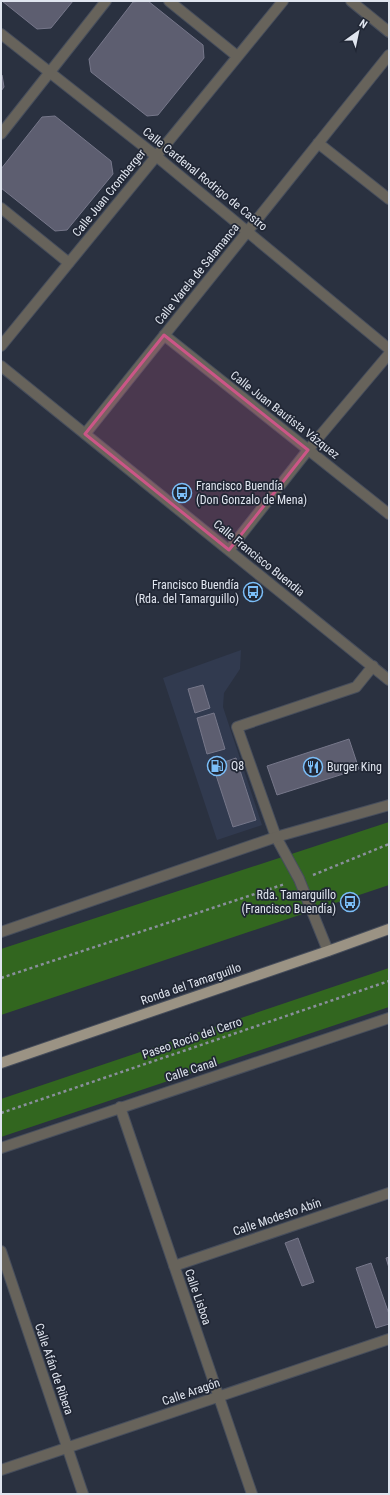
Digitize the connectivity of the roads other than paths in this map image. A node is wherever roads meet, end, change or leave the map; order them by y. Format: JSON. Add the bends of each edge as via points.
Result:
{"nodes":[{"id":1,"x":106,"y":1,"type":"edge"},
{"id":2,"x":169,"y":1,"type":"edge"},
{"id":3,"x":283,"y":1,"type":"edge"},
{"id":4,"x":351,"y":1,"type":"edge"},
{"id":5,"x":389,"y":32,"type":"edge"},
{"id":6,"x":1,"y":34,"type":"edge"},
{"id":7,"x":389,"y":55,"type":"edge"},
{"id":8,"x":237,"y":56,"type":"junction"},
{"id":9,"x":49,"y":73,"type":"junction"},
{"id":10,"x":1,"y":134,"type":"edge"},
{"id":11,"x":318,"y":143,"type":"junction"},
{"id":12,"x":156,"y":156,"type":"junction"},
{"id":13,"x":389,"y":199,"type":"edge"},
{"id":14,"x":1,"y":208,"type":"edge"},
{"id":15,"x":248,"y":231,"type":"junction"},
{"id":16,"x":69,"y":263,"type":"junction"},
{"id":17,"x":164,"y":335,"type":"junction"},
{"id":18,"x":1,"y":346,"type":"edge"},
{"id":19,"x":389,"y":349,"type":"edge"},
{"id":20,"x":389,"y":354,"type":"edge"},
{"id":21,"x":1,"y":366,"type":"edge"},
{"id":22,"x":85,"y":434,"type":"junction"},
{"id":23,"x":308,"y":450,"type":"junction"},
{"id":24,"x":389,"y":514,"type":"edge"},
{"id":25,"x":229,"y":550,"type":"junction"},
{"id":26,"x":373,"y":666,"type":"junction"},
{"id":27,"x":389,"y":680,"type":"edge"},
{"id":28,"x":389,"y":805,"type":"edge"},
{"id":29,"x":276,"y":837,"type":"junction"},
{"id":30,"x":389,"y":929,"type":"edge"},
{"id":31,"x":1,"y":932,"type":"edge"},
{"id":32,"x":328,"y":951,"type":"junction"},
{"id":33,"x":389,"y":1018,"type":"edge"},
{"id":34,"x":1,"y":1063,"type":"edge"},
{"id":35,"x":120,"y":1108,"type":"junction"},
{"id":36,"x":1,"y":1148,"type":"edge"},
{"id":37,"x":389,"y":1193,"type":"edge"},
{"id":38,"x":1,"y":1251,"type":"edge"},
{"id":39,"x":174,"y":1266,"type":"junction"},
{"id":40,"x":389,"y":1339,"type":"edge"},
{"id":41,"x":218,"y":1397,"type":"junction"},
{"id":42,"x":67,"y":1448,"type":"junction"},
{"id":43,"x":1,"y":1470,"type":"edge"},
{"id":44,"x":82,"y":1494,"type":"edge"},
{"id":45,"x":252,"y":1494,"type":"edge"}],
"edges":[{"from":1,"to":9,"type":"street"},
{"from":2,"to":8,"type":"street"},
{"from":3,"to":8,"type":"street","name":"Calle Juan Cromberger"},
{"from":4,"to":5,"type":"street"},
{"from":6,"to":9,"type":"street","name":"Calle Cardenal Rodrigo de Castro"},
{"from":7,"to":11,"type":"street","name":"Calle Varela de Salamanca"},
{"from":8,"to":12,"type":"street","name":"Calle Juan Cromberger"},
{"from":9,"to":10,"type":"street"},
{"from":9,"to":12,"type":"street","name":"Calle Cardenal Rodrigo de Castro"},
{"from":11,"to":13,"type":"street"},
{"from":11,"to":15,"type":"street","name":"Calle Varela de Salamanca"},
{"from":12,"to":15,"type":"street","name":"Calle Cardenal Rodrigo de Castro"},
{"from":12,"to":16,"type":"street","name":"Calle Juan Cromberger"},
{"from":14,"to":16,"type":"street"},
{"from":15,"to":17,"type":"street","name":"Calle Varela de Salamanca"},
{"from":15,"to":19,"type":"street","name":"Calle Cardenal Rodrigo de Castro"},
{"from":16,"to":18,"type":"street","name":"Calle Juan Cromberger"},
{"from":17,"to":22,"type":"street","name":"Calle Varela de Salamanca"},
{"from":17,"to":23,"type":"street","name":"Calle Juan Bautista Vázquez"},
{"from":20,"to":23,"type":"street"},
{"from":21,"to":22,"type":"street","name":"Calle Francisco Buendia"},
{"from":22,"to":25,"type":"street","name":"Calle Francisco Buendia"},
{"from":23,"to":24,"type":"street","name":"Calle Juan Bautista Vázquez"},
{"from":23,"to":25,"type":"street"},
{"from":25,"to":26,"type":"street","name":"Calle Francisco Buendia"},
{"from":26,"to":27,"type":"street","name":"Calle Francisco Buendia"},
{"from":26,"to":29,"type":"street","via":[[356,687],[237,727]]},
{"from":28,"to":29,"type":"street"},
{"from":29,"to":31,"type":"street"},
{"from":29,"to":32,"type":"street","via":[[299,879]]},
{"from":30,"to":32,"type":"main road","name":"Ronda del Tamarguillo"},
{"from":32,"to":34,"type":"main road","name":"Ronda del Tamarguillo"},
{"from":33,"to":35,"type":"street","name":"Calle Canal"},
{"from":35,"to":36,"type":"street","name":"Calle Canal"},
{"from":35,"to":39,"type":"street","name":"Calle Lisboa"},
{"from":37,"to":39,"type":"street","name":"Calle Modesto Abín"},
{"from":38,"to":42,"type":"street","name":"Calle Afán de Ribera"},
{"from":39,"to":41,"type":"street","name":"Calle Lisboa"},
{"from":40,"to":41,"type":"street","name":"Calle Aragón"},
{"from":41,"to":42,"type":"street","name":"Calle Aragón"},
{"from":41,"to":45,"type":"street","name":"Calle Lisboa"},
{"from":42,"to":43,"type":"street","name":"Calle Aragón"},
{"from":42,"to":44,"type":"street","name":"Calle Afán de Ribera"}]}
